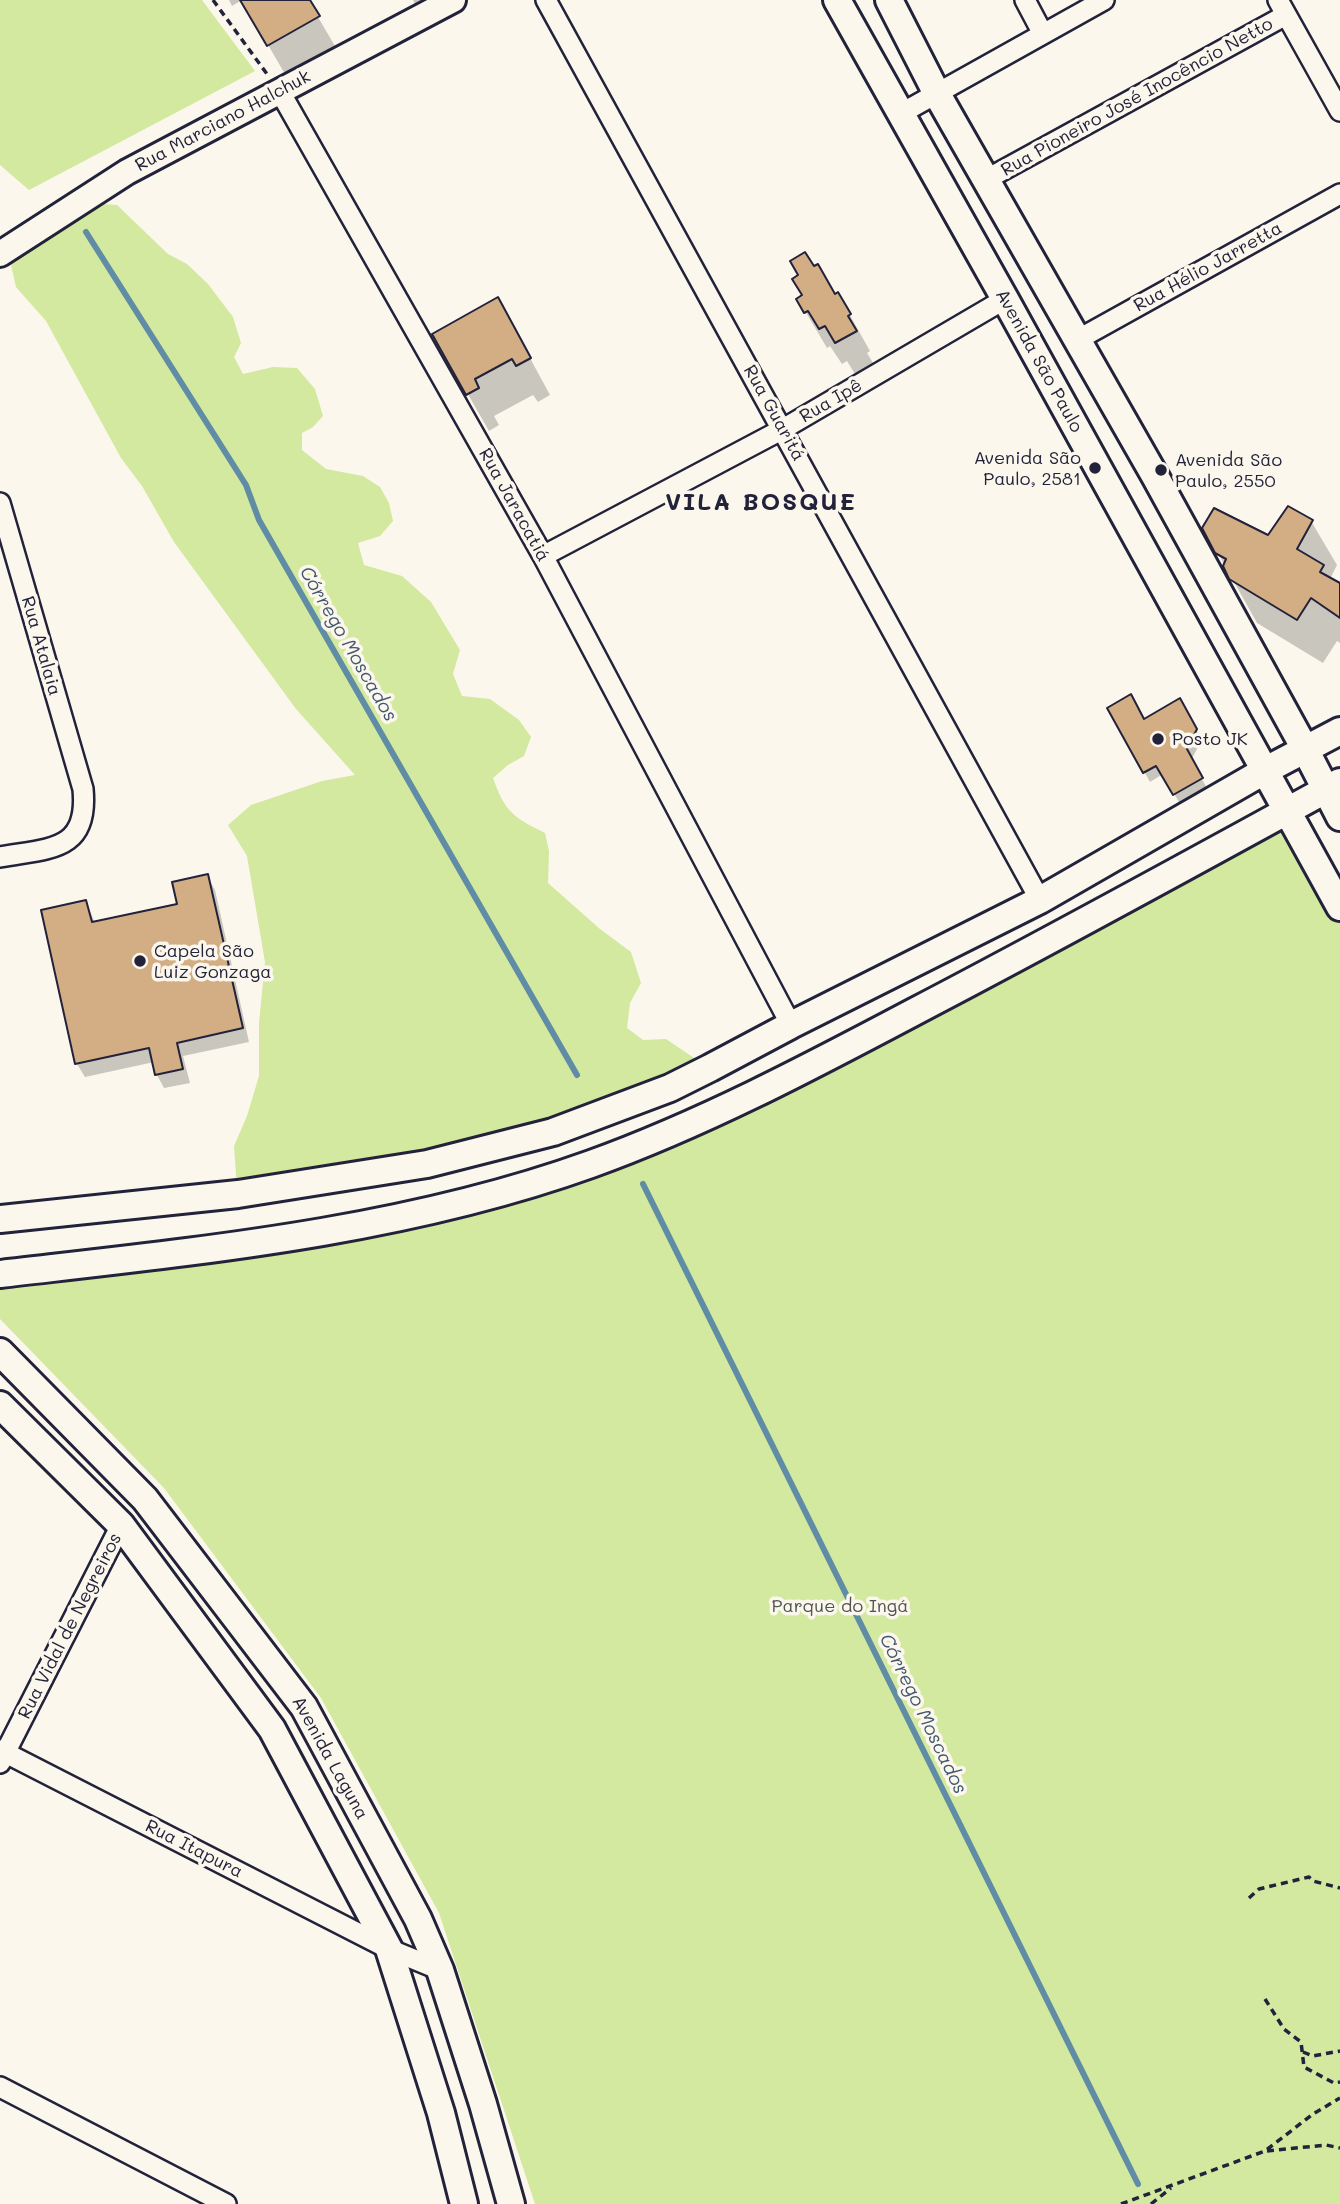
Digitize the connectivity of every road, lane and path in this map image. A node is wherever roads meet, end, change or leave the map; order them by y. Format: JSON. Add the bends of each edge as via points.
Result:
{"nodes":[{"id":1,"x":213,"y":0,"type":"edge"},
{"id":2,"x":453,"y":0,"type":"edge"},
{"id":3,"x":546,"y":0,"type":"edge"},
{"id":4,"x":837,"y":0,"type":"edge"},
{"id":5,"x":889,"y":0,"type":"edge"},
{"id":6,"x":1025,"y":0,"type":"edge"},
{"id":7,"x":1104,"y":0,"type":"edge"},
{"id":8,"x":1082,"y":5,"type":"edge"},
{"id":9,"x":1282,"y":8,"type":"edge"},
{"id":10,"x":1043,"y":34,"type":"junction"},
{"id":11,"x":279,"y":90,"type":"junction"},
{"id":12,"x":937,"y":94,"type":"junction"},
{"id":13,"x":1340,"y":111,"type":"edge"},
{"id":14,"x":900,"y":114,"type":"junction"},
{"id":15,"x":987,"y":179,"type":"junction"},
{"id":16,"x":1340,"y":194,"type":"edge"},
{"id":17,"x":0,"y":254,"type":"edge"},
{"id":18,"x":1005,"y":299,"type":"junction"},
{"id":19,"x":1077,"y":340,"type":"junction"},
{"id":20,"x":783,"y":429,"type":"junction"},
{"id":21,"x":0,"y":503,"type":"edge"},
{"id":22,"x":543,"y":556,"type":"junction"},
{"id":23,"x":1340,"y":731,"type":"edge"},
{"id":24,"x":1305,"y":749,"type":"junction"},
{"id":25,"x":1266,"y":770,"type":"junction"},
{"id":26,"x":1333,"y":786,"type":"edge"},
{"id":27,"x":1287,"y":810,"type":"junction"},
{"id":28,"x":1340,"y":817,"type":"edge"},
{"id":29,"x":0,"y":857,"type":"edge"},
{"id":30,"x":1040,"y":900,"type":"junction"},
{"id":31,"x":1340,"y":906,"type":"edge"},
{"id":32,"x":791,"y":1025,"type":"junction"},
{"id":33,"x":0,"y":1219,"type":"edge"},
{"id":34,"x":0,"y":1274,"type":"edge"},
{"id":35,"x":0,"y":1352,"type":"edge"},
{"id":36,"x":0,"y":1405,"type":"edge"},
{"id":37,"x":121,"y":1525,"type":"junction"},
{"id":38,"x":2,"y":1755,"type":"edge"},
{"id":39,"x":1340,"y":1888,"type":"edge"},
{"id":40,"x":1250,"y":1898,"type":"dead end"},
{"id":41,"x":389,"y":1949,"type":"junction"},
{"id":42,"x":440,"y":1970,"type":"junction"},
{"id":43,"x":1265,"y":1999,"type":"dead end"},
{"id":44,"x":1340,"y":2051,"type":"edge"},
{"id":45,"x":1303,"y":2052,"type":"junction"},
{"id":46,"x":1340,"y":2082,"type":"edge"},
{"id":47,"x":0,"y":2087,"type":"edge"},
{"id":48,"x":1340,"y":2098,"type":"edge"},
{"id":49,"x":1340,"y":2148,"type":"edge"},
{"id":50,"x":1265,"y":2151,"type":"junction"},
{"id":51,"x":1178,"y":2183,"type":"junction"},
{"id":52,"x":226,"y":2204,"type":"edge"},
{"id":53,"x":464,"y":2204,"type":"edge"},
{"id":54,"x":511,"y":2204,"type":"edge"},
{"id":55,"x":1121,"y":2204,"type":"edge"},
{"id":56,"x":1151,"y":2204,"type":"edge"}],
"edges":[{"from":1,"to":11,"type":"path"},
{"from":2,"to":11,"type":"street","name":"Rua Marciano Halchuk"},
{"from":3,"to":20,"type":"street","name":"Rua Guaritá"},
{"from":4,"to":14,"type":"main road","name":"Avenida São Paulo"},
{"from":5,"to":12,"type":"main road"},
{"from":6,"to":10,"type":"street"},
{"from":7,"to":8,"type":"street"},
{"from":8,"to":10,"type":"street"},
{"from":9,"to":13,"type":"street"},
{"from":9,"to":15,"type":"street","name":"Rua Pioneiro José Inocêncio Netto"},
{"from":10,"to":12,"type":"street"},
{"from":11,"to":17,"type":"street","name":"Rua Marciano Halchuk","via":[[105,185]]},
{"from":11,"to":22,"type":"street","name":"Rua Jaracatiá"},
{"from":12,"to":14,"type":"street"},
{"from":12,"to":15,"type":"main road"},
{"from":14,"to":18,"type":"main road","name":"Avenida São Paulo"},
{"from":15,"to":19,"type":"main road"},
{"from":16,"to":19,"type":"street","name":"Rua Hélio Jarretta"},
{"from":18,"to":20,"type":"street","name":"Rua Ipê"},
{"from":18,"to":25,"type":"main road","name":"Avenida São Paulo"},
{"from":19,"to":24,"type":"main road"},
{"from":20,"to":22,"type":"street","name":"Rua Ipê"},
{"from":20,"to":30,"type":"street","name":"Rua Guaritá"},
{"from":21,"to":29,"type":"street","name":"Rua Atalaia","via":[[83,789],[83,820],[65,842]]},
{"from":22,"to":32,"type":"street","name":"Rua Jaracatiá"},
{"from":23,"to":24,"type":"main road"},
{"from":24,"to":25,"type":"main road"},
{"from":24,"to":26,"type":"main road"},
{"from":25,"to":27,"type":"main road","name":"Avenida São Paulo"},
{"from":25,"to":30,"type":"main road"},
{"from":26,"to":27,"type":"main road"},
{"from":26,"to":28,"type":"main road"},
{"from":27,"to":31,"type":"main road","name":"Avenida São Paulo"},
{"from":27,"to":34,"type":"main road","via":[[840,1051],[692,1124],[589,1165],[454,1205],[291,1237]]},
{"from":30,"to":32,"type":"main road"},
{"from":32,"to":33,"type":"main road","via":[[670,1088],[566,1128],[427,1164],[238,1194]]},
{"from":35,"to":42,"type":"main road","name":"Avenida Laguna","via":[[145,1499],[304,1707],[418,1919]]},
{"from":36,"to":37,"type":"main road","name":"Avenida Laguna"},
{"from":37,"to":38,"type":"street","name":"Rua Vidal de Negreiros"},
{"from":37,"to":41,"type":"main road","name":"Avenida Laguna","via":[[272,1729]]},
{"from":38,"to":41,"type":"street","name":"Rua Itapura"},
{"from":39,"to":40,"type":"path","via":[[1309,1877],[1259,1889]]},
{"from":41,"to":42,"type":"street","name":"Rua Itapura"},
{"from":41,"to":53,"type":"main road","name":"Avenida Laguna","via":[[441,2113]]},
{"from":42,"to":54,"type":"main road","name":"Avenida Laguna"},
{"from":43,"to":45,"type":"path","via":[[1284,2029],[1301,2042]]},
{"from":44,"to":45,"type":"path","via":[[1313,2056]]},
{"from":45,"to":46,"type":"path","via":[[1304,2067]]},
{"from":47,"to":52,"type":"street"},
{"from":48,"to":50,"type":"path"},
{"from":49,"to":50,"type":"path"},
{"from":50,"to":51,"type":"path"},
{"from":51,"to":55,"type":"path"},
{"from":51,"to":56,"type":"path"}]}
